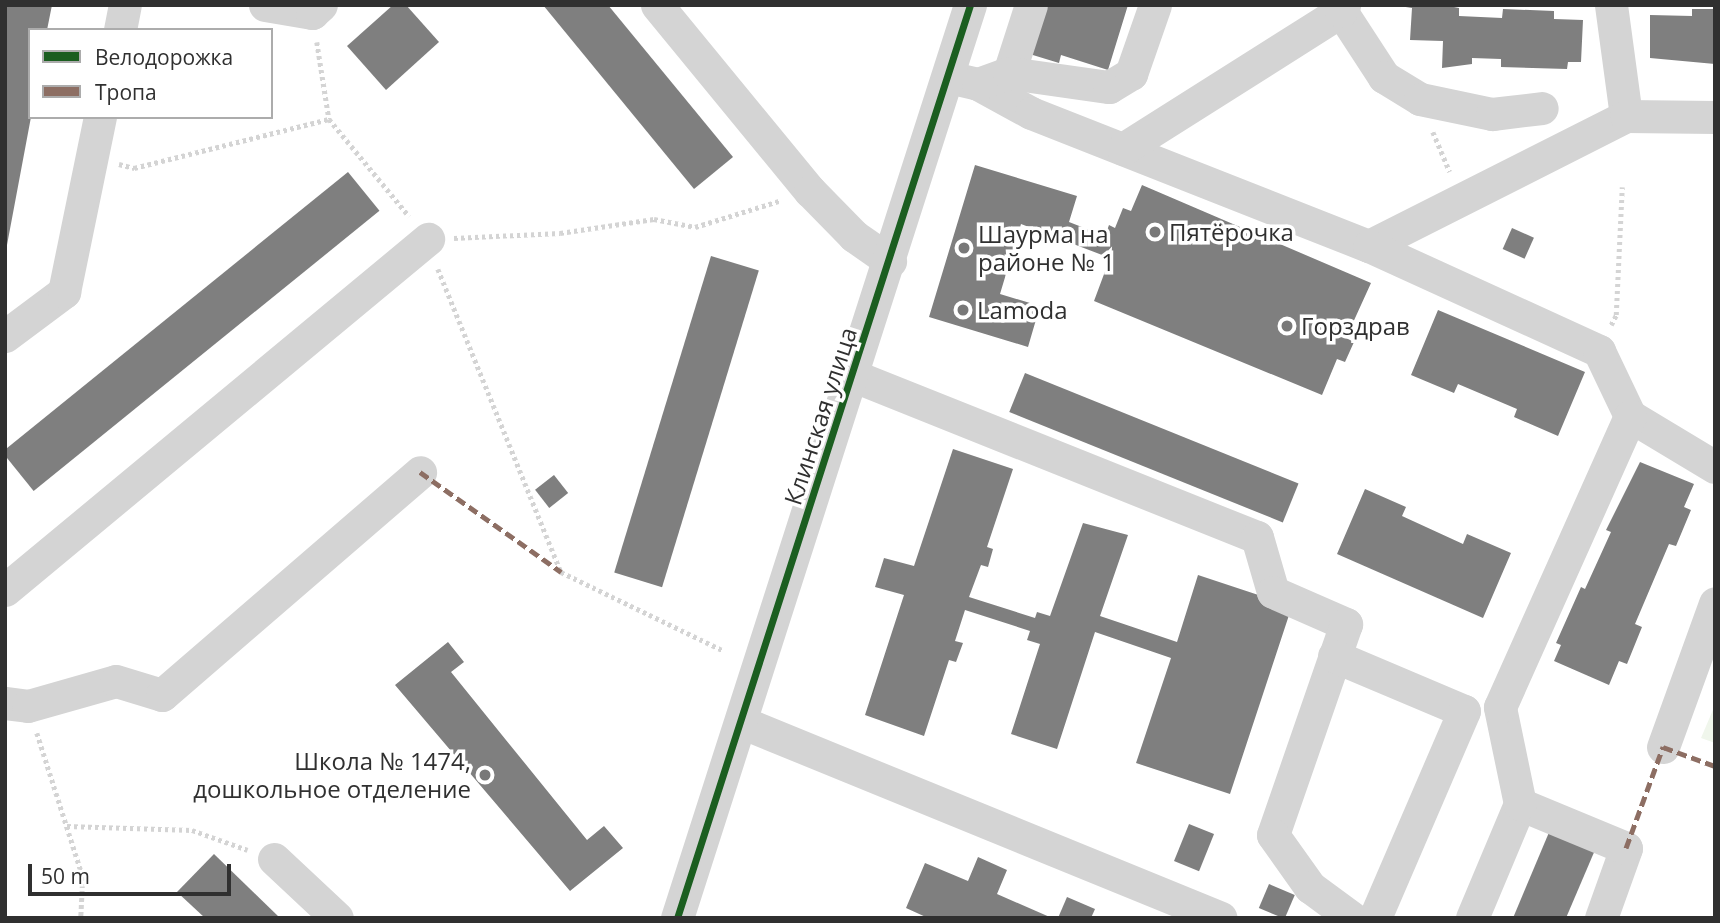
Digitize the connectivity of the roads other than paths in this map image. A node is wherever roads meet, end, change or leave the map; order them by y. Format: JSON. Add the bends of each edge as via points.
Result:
{"nodes":[{"id":1,"x":125,"y":5,"type":"edge"},
{"id":2,"x":265,"y":5,"type":"edge"},
{"id":3,"x":657,"y":5,"type":"edge"},
{"id":4,"x":970,"y":5,"type":"edge"},
{"id":5,"x":1031,"y":5,"type":"edge"},
{"id":6,"x":1155,"y":5,"type":"edge"},
{"id":7,"x":1611,"y":5,"type":"edge"},
{"id":8,"x":1343,"y":8,"type":"edge"},
{"id":9,"x":317,"y":9,"type":"edge"},
{"id":10,"x":120,"y":28,"type":"edge"},
{"id":11,"x":1009,"y":73,"type":"junction"},
{"id":12,"x":963,"y":80,"type":"junction"},
{"id":13,"x":1542,"y":107,"type":"dead end"},
{"id":14,"x":1626,"y":116,"type":"junction"},
{"id":15,"x":1715,"y":117,"type":"edge"},
{"id":16,"x":100,"y":119,"type":"edge"},
{"id":17,"x":1123,"y":149,"type":"junction"},
{"id":18,"x":428,"y":239,"type":"road end"},
{"id":19,"x":1369,"y":246,"type":"junction"},
{"id":20,"x":890,"y":261,"type":"junction"},
{"id":21,"x":5,"y":336,"type":"edge"},
{"id":22,"x":854,"y":376,"type":"junction"},
{"id":23,"x":1630,"y":416,"type":"junction"},
{"id":24,"x":1715,"y":467,"type":"edge"},
{"id":25,"x":420,"y":472,"type":"dead end"},
{"id":26,"x":5,"y":590,"type":"edge"},
{"id":27,"x":1715,"y":603,"type":"edge"},
{"id":28,"x":1334,"y":656,"type":"junction"},
{"id":29,"x":17,"y":705,"type":"edge"},
{"id":30,"x":741,"y":722,"type":"junction"},
{"id":31,"x":1663,"y":747,"type":"dead end"},
{"id":32,"x":1520,"y":804,"type":"junction"},
{"id":33,"x":274,"y":859,"type":"road end"},
{"id":34,"x":337,"y":918,"type":"edge"},
{"id":35,"x":677,"y":918,"type":"edge"},
{"id":36,"x":1221,"y":918,"type":"edge"},
{"id":37,"x":1352,"y":918,"type":"edge"},
{"id":38,"x":1375,"y":918,"type":"edge"},
{"id":39,"x":1472,"y":918,"type":"edge"},
{"id":40,"x":1601,"y":918,"type":"edge"}],
"edges":[{"from":1,"to":10,"type":"street"},
{"from":2,"to":9,"type":"street"},
{"from":3,"to":20,"type":"street","via":[[810,191],[854,236]]},
{"from":4,"to":12,"type":"street","name":"Клинская улица"},
{"from":5,"to":11,"type":"street"},
{"from":6,"to":11,"type":"street","via":[[1131,74],[1109,87]]},
{"from":7,"to":14,"type":"street"},
{"from":8,"to":13,"type":"street","via":[[1384,77],[1420,99],[1492,114]]},
{"from":8,"to":17,"type":"street"},
{"from":11,"to":12,"type":"street"},
{"from":12,"to":17,"type":"street"},
{"from":12,"to":20,"type":"street","name":"Клинская улица"},
{"from":14,"to":15,"type":"street"},
{"from":14,"to":19,"type":"street"},
{"from":16,"to":21,"type":"street","via":[[64,292]]},
{"from":17,"to":19,"type":"street"},
{"from":18,"to":26,"type":"street"},
{"from":19,"to":23,"type":"street","via":[[1599,351]]},
{"from":20,"to":22,"type":"street","name":"Клинская улица"},
{"from":22,"to":28,"type":"street","via":[[1257,537],[1273,592],[1346,624]]},
{"from":22,"to":30,"type":"street","name":"Клинская улица"},
{"from":23,"to":24,"type":"street"},
{"from":23,"to":32,"type":"street","via":[[1500,706]]},
{"from":25,"to":29,"type":"street","via":[[162,695],[116,681]]},
{"from":27,"to":31,"type":"street"},
{"from":28,"to":37,"type":"street","via":[[1273,835],[1310,887]]},
{"from":28,"to":38,"type":"street","via":[[1464,711]]},
{"from":30,"to":35,"type":"street","name":"Клинская улица"},
{"from":30,"to":36,"type":"street"},
{"from":32,"to":39,"type":"street"},
{"from":32,"to":40,"type":"street","via":[[1626,848]]},
{"from":33,"to":34,"type":"street"}]}
